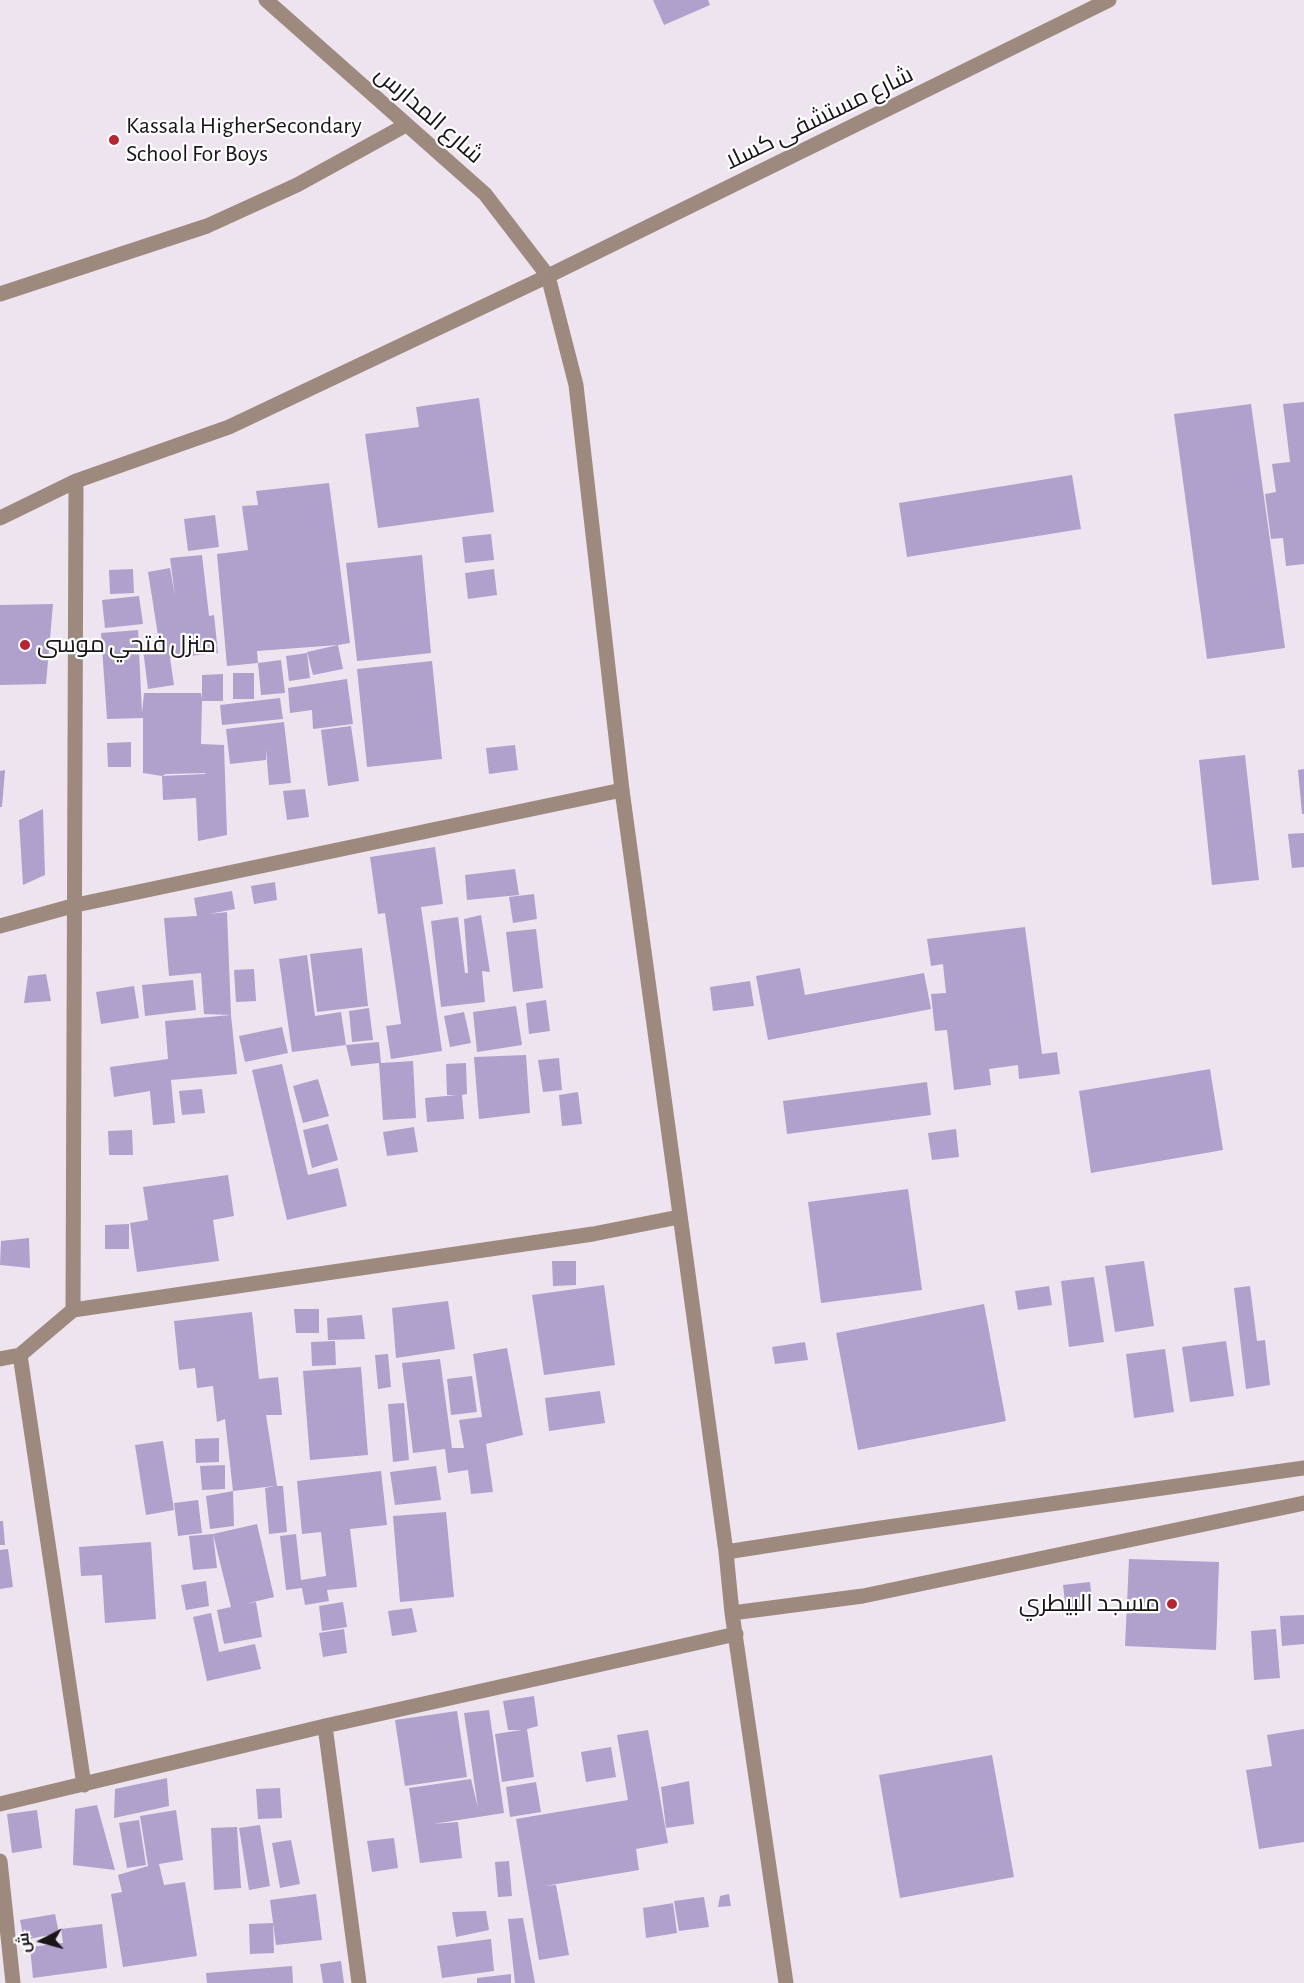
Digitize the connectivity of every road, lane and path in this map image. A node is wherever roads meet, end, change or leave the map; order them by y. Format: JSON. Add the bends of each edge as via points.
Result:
{"nodes":[{"id":1,"x":266,"y":0,"type":"edge"},
{"id":2,"x":1109,"y":0,"type":"edge"},
{"id":3,"x":406,"y":125,"type":"junction"},
{"id":4,"x":548,"y":276,"type":"junction"},
{"id":5,"x":0,"y":294,"type":"edge"},
{"id":6,"x":76,"y":481,"type":"junction"},
{"id":7,"x":0,"y":518,"type":"edge"},
{"id":8,"x":622,"y":790,"type":"junction"},
{"id":9,"x":76,"y":905,"type":"junction"},
{"id":10,"x":0,"y":926,"type":"edge"},
{"id":11,"x":679,"y":1217,"type":"junction"},
{"id":12,"x":73,"y":1310,"type":"junction"},
{"id":13,"x":20,"y":1355,"type":"junction"},
{"id":14,"x":0,"y":1359,"type":"edge"},
{"id":15,"x":1304,"y":1468,"type":"edge"},
{"id":16,"x":1304,"y":1503,"type":"edge"},
{"id":17,"x":726,"y":1552,"type":"junction"},
{"id":18,"x":732,"y":1613,"type":"junction"},
{"id":19,"x":736,"y":1634,"type":"junction"},
{"id":20,"x":325,"y":1726,"type":"junction"},
{"id":21,"x":84,"y":1785,"type":"junction"},
{"id":22,"x":0,"y":1804,"type":"edge"},
{"id":23,"x":0,"y":1861,"type":"edge"},
{"id":24,"x":13,"y":1983,"type":"edge"},
{"id":25,"x":359,"y":1983,"type":"edge"},
{"id":26,"x":786,"y":1983,"type":"edge"}],
"edges":[{"from":1,"to":3,"type":"street","name":"شارع المدارس"},
{"from":2,"to":4,"type":"street","name":"شارع مستشفى كسلا"},
{"from":3,"to":4,"type":"street","name":"شارع المدارس","via":[[485,194]]},
{"from":3,"to":5,"type":"street","via":[[297,185],[207,226]]},
{"from":4,"to":6,"type":"street","name":"شارع مستشفى كسلا","via":[[229,427]]},
{"from":4,"to":8,"type":"street","via":[[576,385]]},
{"from":6,"to":7,"type":"street","name":"شارع مستشفى كسلا"},
{"from":6,"to":9,"type":"street"},
{"from":8,"to":9,"type":"street"},
{"from":8,"to":11,"type":"street"},
{"from":9,"to":10,"type":"street"},
{"from":9,"to":12,"type":"street"},
{"from":11,"to":12,"type":"street","via":[[593,1234]]},
{"from":11,"to":17,"type":"street"},
{"from":12,"to":13,"type":"street"},
{"from":13,"to":14,"type":"street"},
{"from":13,"to":21,"type":"street"},
{"from":15,"to":17,"type":"street"},
{"from":16,"to":18,"type":"street","via":[[863,1596]]},
{"from":17,"to":18,"type":"street"},
{"from":18,"to":19,"type":"street"},
{"from":19,"to":20,"type":"street"},
{"from":19,"to":26,"type":"street"},
{"from":20,"to":21,"type":"street"},
{"from":20,"to":25,"type":"street"},
{"from":21,"to":22,"type":"street"},
{"from":23,"to":24,"type":"street"}]}
